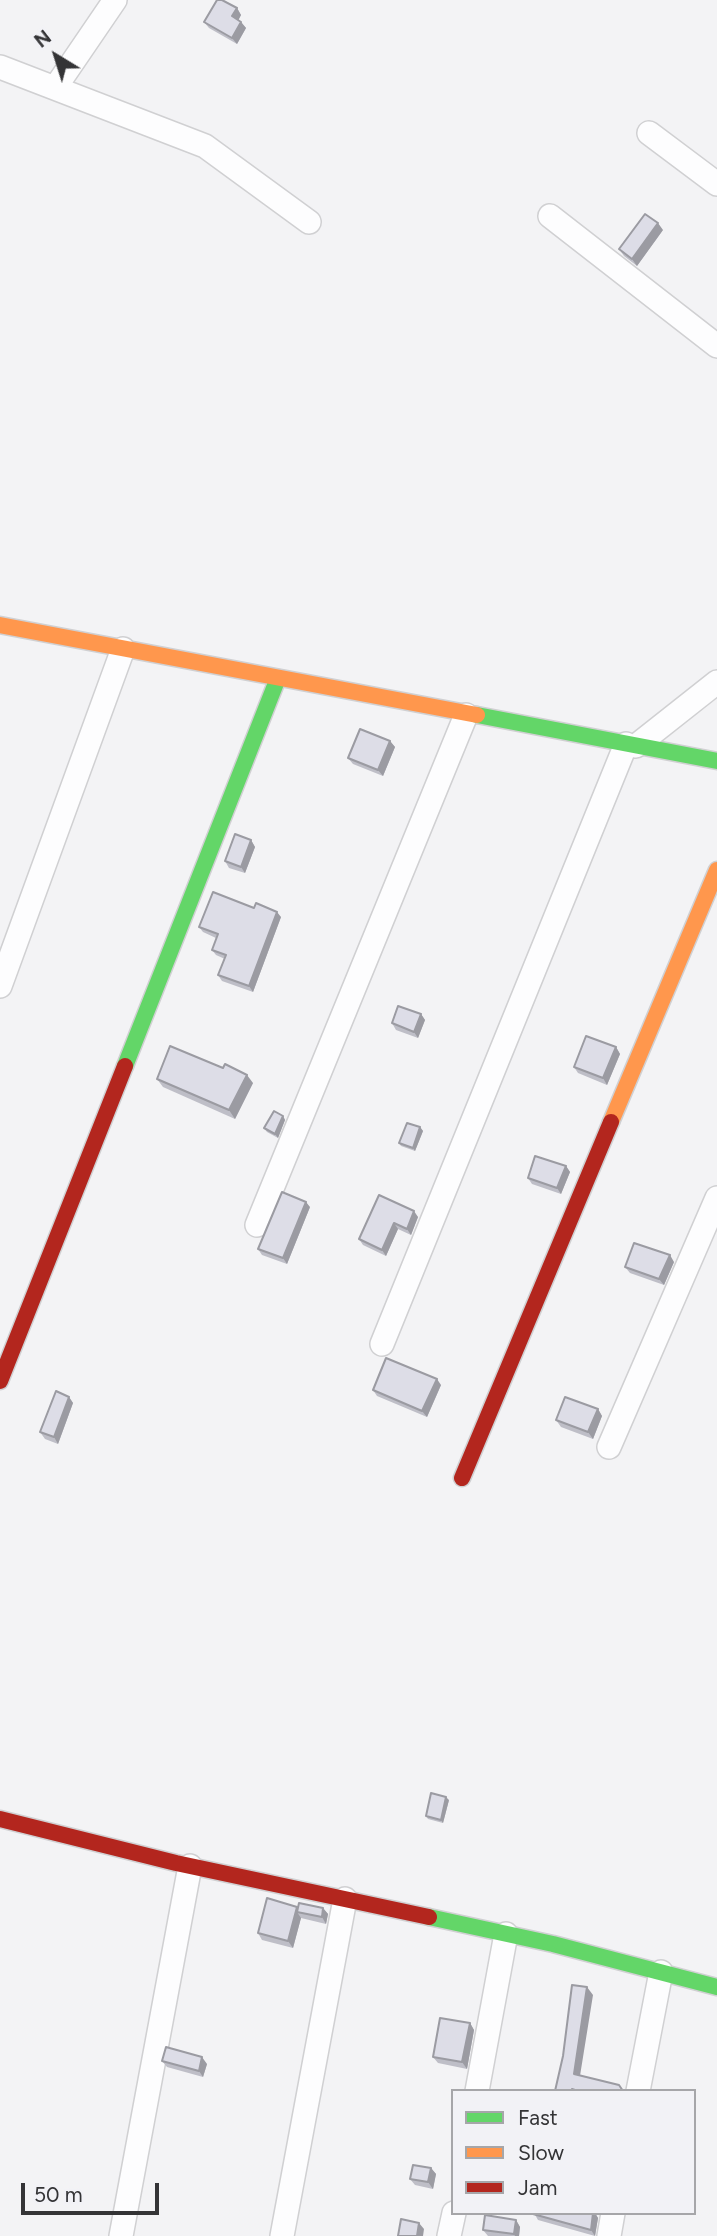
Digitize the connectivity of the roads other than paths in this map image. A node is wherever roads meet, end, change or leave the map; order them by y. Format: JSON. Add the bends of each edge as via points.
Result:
{"nodes":[{"id":1,"x":115,"y":0,"type":"edge"},
{"id":2,"x":0,"y":67,"type":"edge"},
{"id":3,"x":55,"y":88,"type":"junction"},
{"id":4,"x":649,"y":133,"type":"dead end"},
{"id":5,"x":717,"y":184,"type":"edge"},
{"id":6,"x":550,"y":216,"type":"dead end"},
{"id":7,"x":309,"y":222,"type":"dead end"},
{"id":8,"x":717,"y":346,"type":"edge"},
{"id":9,"x":0,"y":625,"type":"edge"},
{"id":10,"x":123,"y":649,"type":"junction"},
{"id":11,"x":278,"y":678,"type":"junction"},
{"id":12,"x":717,"y":682,"type":"edge"},
{"id":13,"x":466,"y":715,"type":"junction"},
{"id":14,"x":631,"y":745,"type":"junction"},
{"id":15,"x":717,"y":761,"type":"edge"},
{"id":16,"x":717,"y":870,"type":"edge"},
{"id":17,"x":0,"y":986,"type":"edge"},
{"id":18,"x":717,"y":1198,"type":"edge"},
{"id":19,"x":257,"y":1225,"type":"dead end"},
{"id":20,"x":382,"y":1343,"type":"dead end"},
{"id":21,"x":0,"y":1381,"type":"edge"},
{"id":22,"x":609,"y":1447,"type":"dead end"},
{"id":23,"x":462,"y":1478,"type":"dead end"},
{"id":24,"x":0,"y":1819,"type":"edge"},
{"id":25,"x":190,"y":1866,"type":"junction"},
{"id":26,"x":345,"y":1899,"type":"junction"},
{"id":27,"x":506,"y":1934,"type":"junction"},
{"id":28,"x":661,"y":1972,"type":"junction"},
{"id":29,"x":717,"y":1987,"type":"edge"},
{"id":30,"x":477,"y":2089,"type":"edge"},
{"id":31,"x":638,"y":2089,"type":"edge"},
{"id":32,"x":454,"y":2215,"type":"edge"},
{"id":33,"x":613,"y":2215,"type":"edge"},
{"id":34,"x":121,"y":2236,"type":"edge"},
{"id":35,"x":282,"y":2236,"type":"edge"},
{"id":36,"x":449,"y":2236,"type":"edge"},
{"id":37,"x":609,"y":2236,"type":"edge"}],
"edges":[{"from":1,"to":3,"type":"street"},
{"from":2,"to":3,"type":"street"},
{"from":3,"to":7,"type":"street","via":[[205,146]]},
{"from":4,"to":5,"type":"street"},
{"from":6,"to":8,"type":"street"},
{"from":9,"to":10,"type":"street"},
{"from":10,"to":11,"type":"street"},
{"from":10,"to":17,"type":"street"},
{"from":11,"to":13,"type":"street"},
{"from":11,"to":21,"type":"street"},
{"from":12,"to":14,"type":"street"},
{"from":13,"to":14,"type":"street"},
{"from":13,"to":19,"type":"street"},
{"from":14,"to":15,"type":"street"},
{"from":14,"to":20,"type":"street"},
{"from":16,"to":23,"type":"street"},
{"from":18,"to":22,"type":"street"},
{"from":24,"to":25,"type":"street"},
{"from":25,"to":26,"type":"street"},
{"from":25,"to":34,"type":"street"},
{"from":26,"to":27,"type":"street"},
{"from":26,"to":35,"type":"street"},
{"from":27,"to":28,"type":"street"},
{"from":27,"to":30,"type":"street"},
{"from":28,"to":29,"type":"street"},
{"from":28,"to":31,"type":"street"},
{"from":32,"to":36,"type":"street"},
{"from":33,"to":37,"type":"street"}]}
